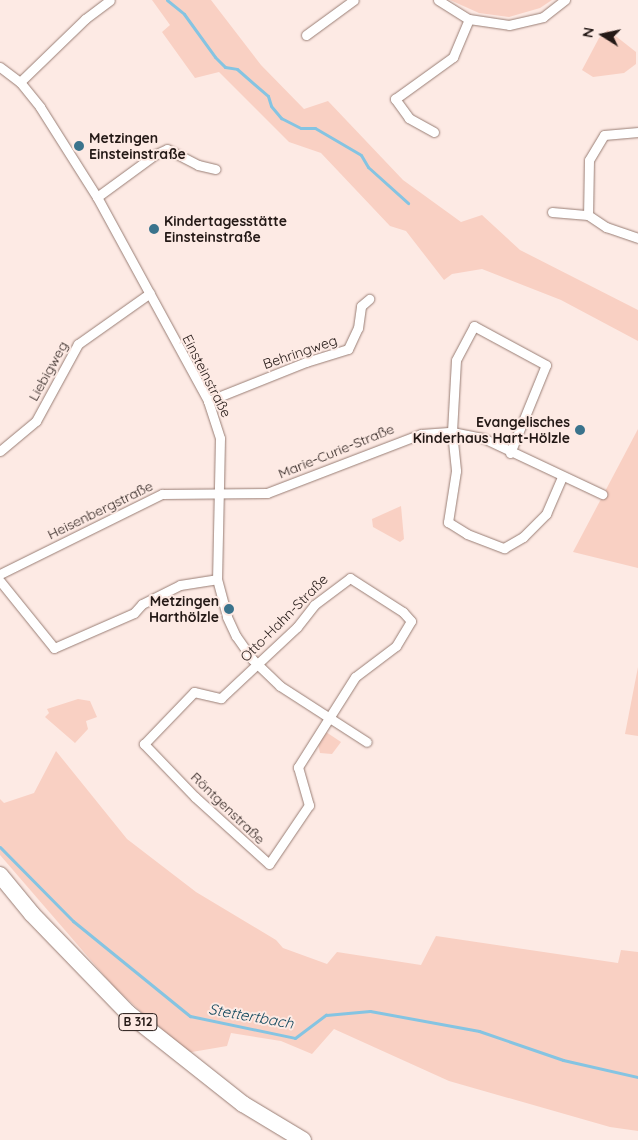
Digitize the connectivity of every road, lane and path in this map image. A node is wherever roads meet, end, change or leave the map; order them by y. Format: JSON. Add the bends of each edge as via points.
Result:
{"nodes":[{"id":1,"x":110,"y":0,"type":"edge"},
{"id":2,"x":354,"y":0,"type":"edge"},
{"id":3,"x":438,"y":0,"type":"edge"},
{"id":4,"x":565,"y":0,"type":"edge"},
{"id":5,"x":468,"y":19,"type":"junction"},
{"id":6,"x":306,"y":35,"type":"dead end"},
{"id":7,"x":0,"y":66,"type":"edge"},
{"id":8,"x":20,"y":82,"type":"junction"},
{"id":9,"x":434,"y":132,"type":"dead end"},
{"id":10,"x":638,"y":132,"type":"edge"},
{"id":11,"x":216,"y":169,"type":"dead end"},
{"id":12,"x":97,"y":197,"type":"junction"},
{"id":13,"x":552,"y":212,"type":"dead end"},
{"id":14,"x":588,"y":215,"type":"junction"},
{"id":15,"x":638,"y":238,"type":"edge"},
{"id":16,"x":150,"y":293,"type":"junction"},
{"id":17,"x":369,"y":299,"type":"dead end"},
{"id":18,"x":208,"y":401,"type":"junction"},
{"id":19,"x":452,"y":432,"type":"junction"},
{"id":20,"x":0,"y":451,"type":"edge"},
{"id":21,"x":510,"y":453,"type":"junction"},
{"id":22,"x":562,"y":477,"type":"junction"},
{"id":23,"x":602,"y":494,"type":"dead end"},
{"id":24,"x":218,"y":495,"type":"junction"},
{"id":25,"x":0,"y":574,"type":"edge"},
{"id":26,"x":217,"y":579,"type":"junction"},
{"id":27,"x":0,"y":581,"type":"edge"},
{"id":28,"x":257,"y":664,"type":"junction"},
{"id":29,"x":194,"y":692,"type":"joint"},
{"id":30,"x":329,"y":718,"type":"junction"},
{"id":31,"x":367,"y":742,"type":"dead end"},
{"id":32,"x":0,"y":875,"type":"edge"},
{"id":33,"x":303,"y":1140,"type":"edge"}],
"edges":[{"from":1,"to":8,"type":"street","via":[[85,19]]},
{"from":2,"to":6,"type":"street"},
{"from":3,"to":5,"type":"street"},
{"from":4,"to":5,"type":"street","via":[[543,16],[522,23],[496,24]]},
{"from":5,"to":9,"type":"street","via":[[453,57],[395,99],[409,118]]},
{"from":7,"to":8,"type":"street","name":"Einsteinstraße"},
{"from":8,"to":12,"type":"street","name":"Einsteinstraße","via":[[40,107]]},
{"from":10,"to":14,"type":"street","via":[[604,135],[589,160]]},
{"from":11,"to":12,"type":"street","via":[[198,165],[167,150],[156,154]]},
{"from":12,"to":16,"type":"street","name":"Einsteinstraße"},
{"from":13,"to":14,"type":"street"},
{"from":14,"to":15,"type":"street","via":[[606,227]]},
{"from":16,"to":18,"type":"street","name":"Einsteinstraße"},
{"from":16,"to":20,"type":"street","name":"Liebigweg","via":[[78,344],[36,421]]},
{"from":17,"to":18,"type":"street","name":"Behringweg","via":[[361,306],[358,328],[348,349]]},
{"from":18,"to":24,"type":"street","name":"Einsteinstraße","via":[[220,438]]},
{"from":19,"to":21,"type":"street","name":"Marie-Curie-Straße","via":[[483,438]]},
{"from":19,"to":21,"type":"street","via":[[456,360],[474,326],[546,365]]},
{"from":19,"to":22,"type":"street","via":[[456,471],[448,522],[467,534],[504,548],[546,514]]},
{"from":19,"to":24,"type":"street","name":"Marie-Curie-Straße","via":[[421,434],[399,441],[267,493]]},
{"from":21,"to":22,"type":"street","name":"Marie-Curie-Straße"},
{"from":22,"to":23,"type":"street","name":"Marie-Curie-Straße"},
{"from":24,"to":25,"type":"street","name":"Heisenbergstraße","via":[[162,494]]},
{"from":24,"to":26,"type":"street","name":"Einsteinstraße"},
{"from":26,"to":27,"type":"street","via":[[180,586],[142,604],[134,613],[54,648]]},
{"from":26,"to":28,"type":"street","name":"Einsteinstraße","via":[[226,617]]},
{"from":28,"to":29,"type":"street","name":"Otto-Hahn-Straße","via":[[221,698]]},
{"from":28,"to":30,"type":"street","name":"Einsteinstraße","via":[[280,686]]},
{"from":28,"to":30,"type":"street","name":"Otto-Hahn-Straße","via":[[297,627],[314,604],[350,578],[403,612],[411,621],[396,646],[355,677]]},
{"from":29,"to":30,"type":"street","name":"Röntgenstraße","via":[[144,744],[218,819],[270,864],[309,805],[298,766]]},
{"from":30,"to":31,"type":"street","name":"Einsteinstraße"},
{"from":32,"to":33,"type":"highway","number":"B 312","via":[[32,914],[128,1013],[243,1104]]}]}
